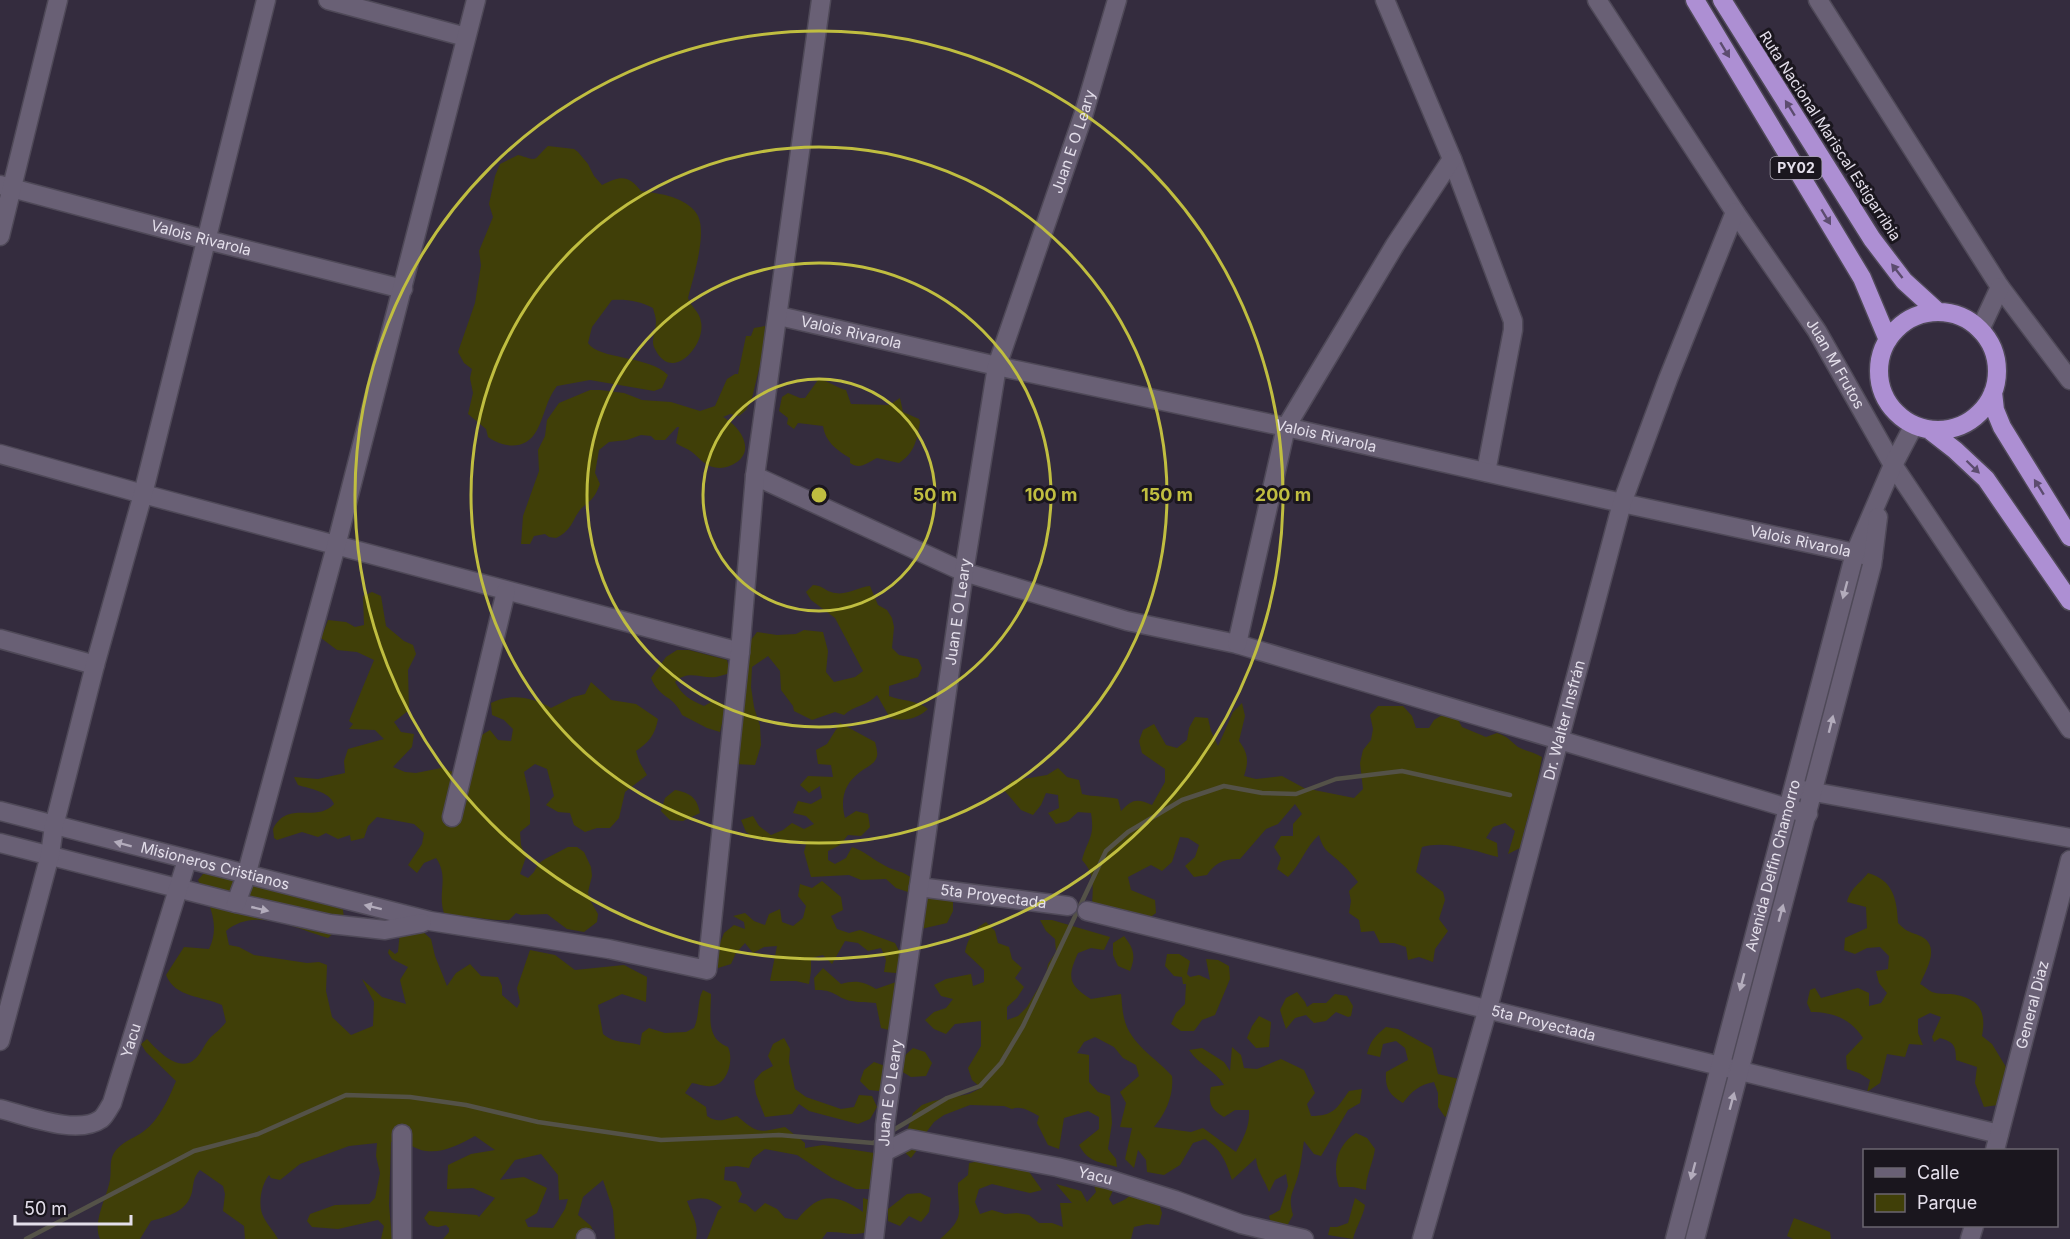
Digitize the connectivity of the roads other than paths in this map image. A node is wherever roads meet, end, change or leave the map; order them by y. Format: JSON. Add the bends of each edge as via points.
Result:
{"nodes":[{"id":1,"x":58,"y":0,"type":"edge"},
{"id":2,"x":266,"y":0,"type":"edge"},
{"id":3,"x":328,"y":0,"type":"edge"},
{"id":4,"x":476,"y":0,"type":"edge"},
{"id":5,"x":821,"y":0,"type":"edge"},
{"id":6,"x":1117,"y":0,"type":"edge"},
{"id":7,"x":1385,"y":0,"type":"edge"},
{"id":8,"x":1597,"y":0,"type":"edge"},
{"id":9,"x":1695,"y":0,"type":"edge"},
{"id":10,"x":1722,"y":0,"type":"edge"},
{"id":11,"x":1818,"y":0,"type":"edge"},
{"id":12,"x":466,"y":37,"type":"junction"},
{"id":13,"x":1452,"y":159,"type":"junction"},
{"id":14,"x":7,"y":187,"type":"edge"},
{"id":15,"x":1736,"y":212,"type":"junction"},
{"id":16,"x":0,"y":236,"type":"edge"},
{"id":17,"x":207,"y":240,"type":"junction"},
{"id":18,"x":2000,"y":287,"type":"junction"},
{"id":19,"x":404,"y":289,"type":"junction"},
{"id":20,"x":1938,"y":312,"type":"junction"},
{"id":21,"x":778,"y":316,"type":"junction"},
{"id":22,"x":1980,"y":330,"type":"junction"},
{"id":23,"x":1888,"y":340,"type":"junction"},
{"id":24,"x":997,"y":366,"type":"junction"},
{"id":25,"x":2070,"y":380,"type":"edge"},
{"id":26,"x":1993,"y":392,"type":"junction"},
{"id":27,"x":1286,"y":427,"type":"junction"},
{"id":28,"x":1921,"y":427,"type":"junction"},
{"id":29,"x":0,"y":454,"type":"edge"},
{"id":30,"x":1893,"y":465,"type":"junction"},
{"id":31,"x":1486,"y":472,"type":"junction"},
{"id":32,"x":755,"y":476,"type":"junction"},
{"id":33,"x":143,"y":494,"type":"junction"},
{"id":34,"x":1622,"y":503,"type":"junction"},
{"id":35,"x":2070,"y":537,"type":"edge"},
{"id":36,"x":336,"y":546,"type":"junction"},
{"id":37,"x":1864,"y":555,"type":"junction"},
{"id":38,"x":964,"y":572,"type":"junction"},
{"id":39,"x":506,"y":591,"type":"junction"},
{"id":40,"x":2070,"y":601,"type":"edge"},
{"id":41,"x":0,"y":639,"type":"edge"},
{"id":42,"x":1237,"y":644,"type":"junction"},
{"id":43,"x":740,"y":652,"type":"junction"},
{"id":44,"x":95,"y":664,"type":"junction"},
{"id":45,"x":2070,"y":729,"type":"edge"},
{"id":46,"x":1558,"y":740,"type":"junction"},
{"id":47,"x":1793,"y":788,"type":"junction"},
{"id":48,"x":1813,"y":792,"type":"junction"},
{"id":49,"x":1788,"y":808,"type":"junction"},
{"id":50,"x":0,"y":812,"type":"edge"},
{"id":51,"x":1808,"y":814,"type":"junction"},
{"id":52,"x":452,"y":817,"type":"dead end"},
{"id":53,"x":54,"y":826,"type":"junction"},
{"id":54,"x":2070,"y":838,"type":"edge"},
{"id":55,"x":0,"y":843,"type":"edge"},
{"id":56,"x":50,"y":855,"type":"junction"},
{"id":57,"x":187,"y":860,"type":"junction"},
{"id":58,"x":2070,"y":860,"type":"edge"},
{"id":59,"x":246,"y":876,"type":"junction"},
{"id":60,"x":919,"y":887,"type":"junction"},
{"id":61,"x":177,"y":888,"type":"junction"},
{"id":62,"x":236,"y":903,"type":"junction"},
{"id":63,"x":1068,"y":906,"type":"dead end"},
{"id":64,"x":1087,"y":911,"type":"dead end"},
{"id":65,"x":430,"y":921,"type":"junction"},
{"id":66,"x":1488,"y":1008,"type":"junction"},
{"id":67,"x":0,"y":1041,"type":"edge"},
{"id":68,"x":1720,"y":1067,"type":"junction"},
{"id":69,"x":1739,"y":1072,"type":"junction"},
{"id":70,"x":0,"y":1109,"type":"edge"},
{"id":71,"x":402,"y":1134,"type":"dead end"},
{"id":72,"x":1997,"y":1142,"type":"edge"},
{"id":73,"x":884,"y":1148,"type":"junction"},
{"id":74,"x":1241,"y":1224,"type":"junction"},
{"id":75,"x":402,"y":1239,"type":"edge"},
{"id":76,"x":874,"y":1239,"type":"edge"},
{"id":77,"x":1229,"y":1239,"type":"edge"},
{"id":78,"x":1304,"y":1239,"type":"edge"},
{"id":79,"x":1422,"y":1239,"type":"edge"},
{"id":80,"x":1675,"y":1239,"type":"edge"},
{"id":81,"x":1695,"y":1239,"type":"edge"}],
"edges":[{"from":1,"to":14,"type":"street"},
{"from":2,"to":17,"type":"street"},
{"from":3,"to":12,"type":"street"},
{"from":4,"to":12,"type":"street"},
{"from":5,"to":21,"type":"street"},
{"from":6,"to":24,"type":"street","name":"Juan E O Leary","via":[[1083,116]]},
{"from":7,"to":13,"type":"street"},
{"from":8,"to":15,"type":"street","name":"Juan M Frutos"},
{"from":9,"to":23,"type":"highway","number":"PY02","one_way":true,"via":[[1862,278]]},
{"from":20,"to":10,"type":"highway","name":"Ruta Nacional Mariscal Estigarribia","number":"PY02","one_way":true,"via":[[1904,281],[1872,239]]},
{"from":11,"to":18,"type":"street"},
{"from":12,"to":19,"type":"street"},
{"from":13,"to":27,"type":"street","via":[[1395,245]]},
{"from":13,"to":31,"type":"street","via":[[1513,321]]},
{"from":14,"to":16,"type":"street"},
{"from":14,"to":17,"type":"street","name":"Valois Rivarola"},
{"from":15,"to":30,"type":"street","name":"Juan M Frutos","via":[[1817,331]]},
{"from":15,"to":34,"type":"street","name":"Dr. Walter Insfrán"},
{"from":17,"to":19,"type":"street","name":"Valois Rivarola"},
{"from":17,"to":33,"type":"street"},
{"from":18,"to":22,"type":"street"},
{"from":18,"to":25,"type":"street"},
{"from":19,"to":36,"type":"street"},
{"from":20,"to":22,"type":"highway","number":"PY02","via":[[1965,319]]},
{"from":20,"to":23,"type":"highway","via":[[1915,317],[1895,330]]},
{"from":21,"to":24,"type":"street","name":"Valois Rivarola"},
{"from":21,"to":32,"type":"street"},
{"from":22,"to":26,"type":"highway","via":[[1996,359]]},
{"from":23,"to":28,"type":"highway","via":[[1880,363],[1882,388],[1894,410]]},
{"from":24,"to":27,"type":"street","name":"Valois Rivarola"},
{"from":24,"to":38,"type":"street","name":"Juan E O Leary"},
{"from":26,"to":28,"type":"highway","via":[[1974,418],[1952,428]]},
{"from":35,"to":26,"type":"highway","one_way":true,"via":[[2002,427]]},
{"from":27,"to":31,"type":"street","name":"Valois Rivarola"},
{"from":27,"to":42,"type":"street"},
{"from":28,"to":30,"type":"street","name":"Avenida Delfin Chamorro"},
{"from":28,"to":40,"type":"highway","one_way":true,"via":[[1955,450],[1986,480]]},
{"from":29,"to":33,"type":"street"},
{"from":30,"to":37,"type":"street","name":"Avenida Delfin Chamorro"},
{"from":30,"to":45,"type":"street","name":"Juan M Frutos"},
{"from":31,"to":34,"type":"street","name":"Valois Rivarola"},
{"from":32,"to":38,"type":"street"},
{"from":32,"to":43,"type":"street"},
{"from":33,"to":36,"type":"street"},
{"from":33,"to":44,"type":"street"},
{"from":34,"to":37,"type":"street","name":"Valois Rivarola"},
{"from":34,"to":46,"type":"street","name":"Dr. Walter Insfrán"},
{"from":36,"to":39,"type":"street"},
{"from":36,"to":59,"type":"street"},
{"from":37,"to":47,"type":"street","name":"Avenida Delfin Chamorro","one_way":true},
{"from":48,"to":37,"type":"street","name":"Avenida Delfin Chamorro","one_way":true},
{"from":38,"to":42,"type":"street","via":[[1127,621]]},
{"from":38,"to":60,"type":"street","name":"Juan E O Leary"},
{"from":39,"to":43,"type":"street"},
{"from":39,"to":52,"type":"street"},
{"from":41,"to":44,"type":"street"},
{"from":42,"to":46,"type":"street"},
{"from":43,"to":65,"type":"street","name":"Misioneros Cristianos","via":[[707,970],[609,949]]},
{"from":44,"to":53,"type":"street"},
{"from":46,"to":49,"type":"street"},
{"from":46,"to":66,"type":"street","name":"Dr. Walter Insfrán"},
{"from":47,"to":48,"type":"street"},
{"from":47,"to":49,"type":"street","name":"Avenida Delfin Chamorro"},
{"from":48,"to":51,"type":"street","name":"Avenida Delfin Chamorro"},
{"from":48,"to":54,"type":"street"},
{"from":49,"to":51,"type":"street"},
{"from":49,"to":68,"type":"street","name":"Avenida Delfin Chamorro","one_way":true},
{"from":50,"to":53,"type":"street","name":"Misioneros Cristianos"},
{"from":69,"to":51,"type":"street","name":"Avenida Delfin Chamorro","one_way":true},
{"from":53,"to":56,"type":"street"},
{"from":57,"to":53,"type":"street","name":"Misioneros Cristianos","one_way":true},
{"from":55,"to":56,"type":"street","name":"Misioneros Cristianos"},
{"from":56,"to":61,"type":"street","name":"Misioneros Cristianos"},
{"from":56,"to":67,"type":"street"},
{"from":57,"to":59,"type":"street","name":"Misioneros Cristianos"},
{"from":57,"to":61,"type":"street","name":"Yacu"},
{"from":58,"to":72,"type":"street","name":"General Diaz"},
{"from":59,"to":62,"type":"street"},
{"from":65,"to":59,"type":"street","name":"Misioneros Cristianos","one_way":true},
{"from":60,"to":63,"type":"street","name":"5ta Proyectada"},
{"from":60,"to":73,"type":"street","name":"Juan E O Leary"},
{"from":61,"to":62,"type":"street","name":"Misioneros Cristianos"},
{"from":61,"to":70,"type":"street","name":"Yacu","via":[[112,1103],[102,1119],[67,1126]]},
{"from":62,"to":65,"type":"street","name":"Misioneros Cristianos","one_way":true,"via":[[330,924],[385,930]]},
{"from":64,"to":66,"type":"street","name":"5ta Proyectada"},
{"from":66,"to":68,"type":"street","name":"5ta Proyectada"},
{"from":66,"to":79,"type":"street","name":"Dr. Walter Insfrán"},
{"from":68,"to":69,"type":"street","name":"5ta Proyectada"},
{"from":68,"to":80,"type":"street","name":"Avenida Delfin Chamorro","one_way":true},
{"from":69,"to":72,"type":"street","name":"5ta Proyectada"},
{"from":81,"to":69,"type":"street","name":"Avenida Delfin Chamorro","one_way":true},
{"from":71,"to":75,"type":"street"},
{"from":73,"to":74,"type":"street","name":"Yacu","via":[[910,1139],[1057,1167],[1108,1179]]},
{"from":73,"to":76,"type":"street","name":"Juan E O Leary"},
{"from":74,"to":77,"type":"street"},
{"from":74,"to":78,"type":"street","name":"Yacu"}]}
